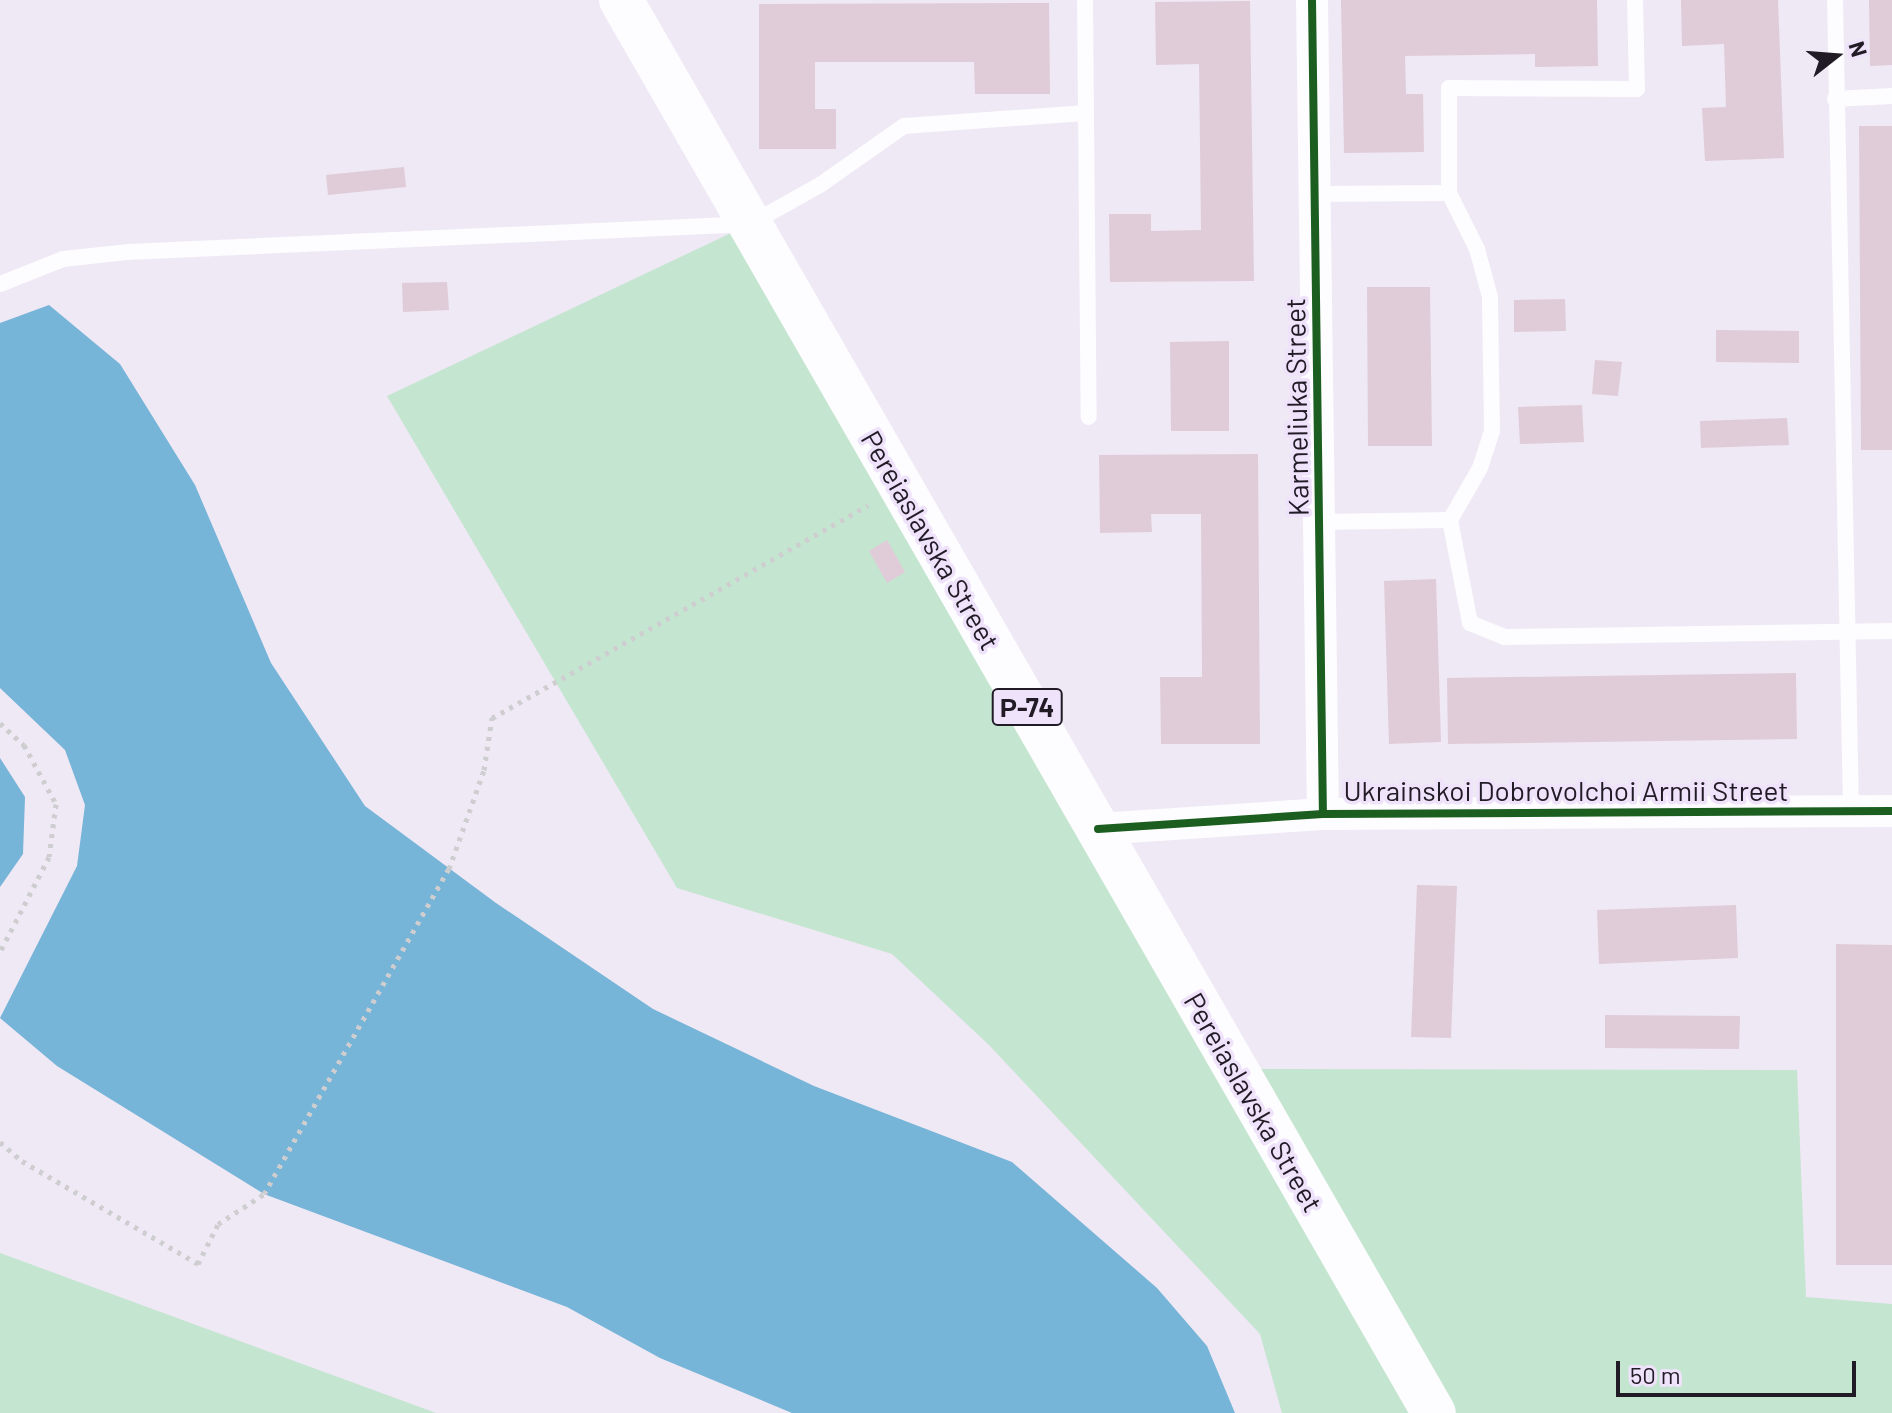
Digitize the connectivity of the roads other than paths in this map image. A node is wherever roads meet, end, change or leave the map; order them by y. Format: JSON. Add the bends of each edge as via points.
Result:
{"nodes":[{"id":1,"x":621,"y":0,"type":"edge"},
{"id":2,"x":1085,"y":0,"type":"edge"},
{"id":3,"x":1312,"y":0,"type":"edge"},
{"id":4,"x":1635,"y":0,"type":"edge"},
{"id":5,"x":1835,"y":0,"type":"edge"},
{"id":6,"x":1892,"y":96,"type":"edge"},
{"id":7,"x":1835,"y":99,"type":"junction"},
{"id":8,"x":1086,"y":113,"type":"junction"},
{"id":9,"x":1449,"y":193,"type":"junction"},
{"id":10,"x":1314,"y":194,"type":"junction"},
{"id":11,"x":750,"y":224,"type":"junction"},
{"id":12,"x":0,"y":284,"type":"edge"},
{"id":13,"x":1089,"y":417,"type":"dead end"},
{"id":14,"x":1450,"y":520,"type":"junction"},
{"id":15,"x":1320,"y":522,"type":"junction"},
{"id":16,"x":1846,"y":631,"type":"junction"},
{"id":17,"x":1892,"y":631,"type":"edge"},
{"id":18,"x":1851,"y":810,"type":"junction"},
{"id":19,"x":1892,"y":811,"type":"edge"},
{"id":20,"x":1323,"y":814,"type":"junction"},
{"id":21,"x":1098,"y":829,"type":"junction"},
{"id":22,"x":1434,"y":1413,"type":"edge"}],
"edges":[{"from":1,"to":11,"type":"main road","name":"Pereiaslavska Street","number":"Р-74"},
{"from":2,"to":8,"type":"lane"},
{"from":3,"to":10,"type":"street","name":"Karmeliuka Street"},
{"from":4,"to":9,"type":"lane","via":[[1637,89],[1449,88]]},
{"from":5,"to":7,"type":"lane"},
{"from":6,"to":7,"type":"lane"},
{"from":7,"to":16,"type":"lane"},
{"from":8,"to":11,"type":"lane","via":[[904,126],[820,185]]},
{"from":8,"to":13,"type":"lane"},
{"from":9,"to":10,"type":"lane"},
{"from":9,"to":14,"type":"lane","via":[[1477,249],[1490,297],[1492,430],[1480,468]]},
{"from":10,"to":15,"type":"street","name":"Karmeliuka Street"},
{"from":11,"to":12,"type":"lane","via":[[127,252],[63,259]]},
{"from":11,"to":21,"type":"main road","name":"Pereiaslavska Street","number":"Р-74"},
{"from":14,"to":15,"type":"lane"},
{"from":14,"to":16,"type":"lane","via":[[1470,623],[1505,637]]},
{"from":15,"to":20,"type":"street","name":"Karmeliuka Street"},
{"from":16,"to":17,"type":"lane"},
{"from":16,"to":18,"type":"lane"},
{"from":18,"to":19,"type":"street","name":"Ukrainskoi Dobrovolchoi Armii Street"},
{"from":18,"to":20,"type":"street","name":"Ukrainskoi Dobrovolchoi Armii Street"},
{"from":20,"to":21,"type":"street","name":"Ukrainskoi Dobrovolchoi Armii Street"},
{"from":21,"to":22,"type":"main road","name":"Pereiaslavska Street","number":"Р-74"}]}
